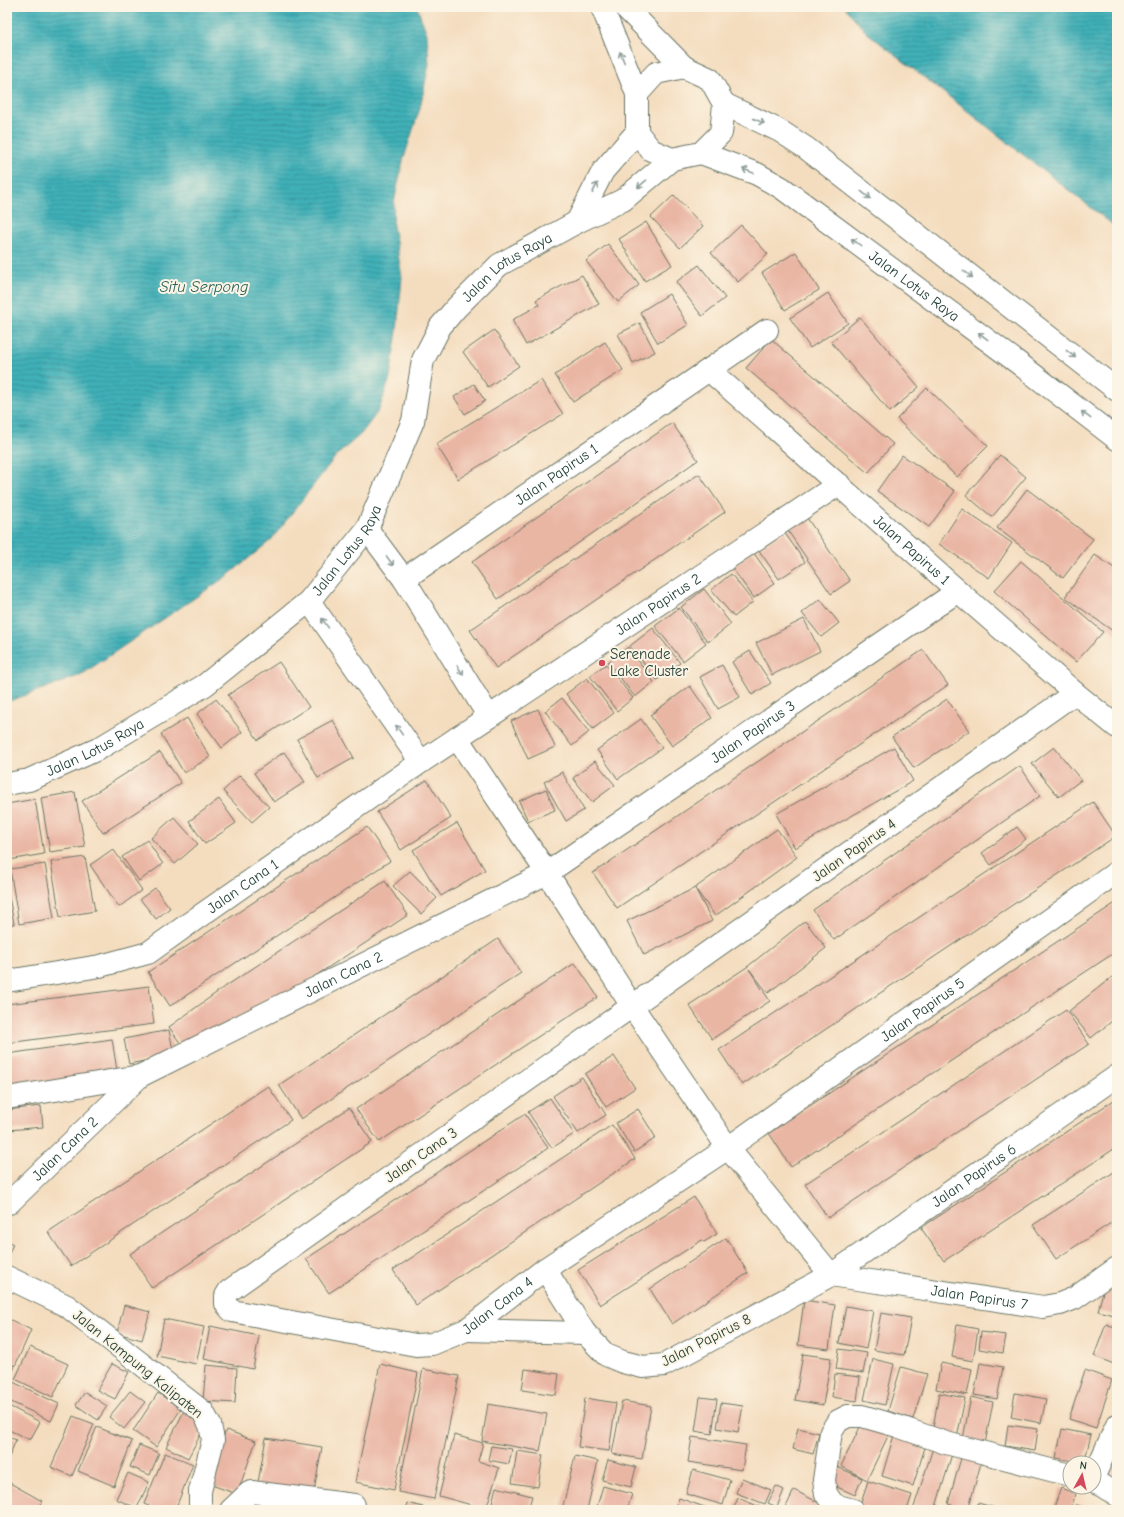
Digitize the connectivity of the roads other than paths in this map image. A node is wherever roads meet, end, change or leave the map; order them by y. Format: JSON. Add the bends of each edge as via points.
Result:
{"nodes":[{"id":1,"x":602,"y":7,"type":"edge"},
{"id":2,"x":625,"y":7,"type":"edge"},
{"id":3,"x":684,"y":68,"type":"junction"},
{"id":4,"x":637,"y":94,"type":"junction"},
{"id":5,"x":724,"y":104,"type":"junction"},
{"id":6,"x":637,"y":132,"type":"junction"},
{"id":7,"x":701,"y":153,"type":"junction"},
{"id":8,"x":672,"y":159,"type":"junction"},
{"id":9,"x":577,"y":222,"type":"junction"},
{"id":10,"x":767,"y":330,"type":"dead end"},
{"id":11,"x":709,"y":370,"type":"junction"},
{"id":12,"x":1117,"y":390,"type":"edge"},
{"id":13,"x":1117,"y":439,"type":"edge"},
{"id":14,"x":839,"y":484,"type":"junction"},
{"id":15,"x":367,"y":529,"type":"junction"},
{"id":16,"x":404,"y":579,"type":"junction"},
{"id":17,"x":958,"y":591,"type":"junction"},
{"id":18,"x":309,"y":601,"type":"junction"},
{"id":19,"x":1076,"y":693,"type":"junction"},
{"id":20,"x":489,"y":717,"type":"junction"},
{"id":21,"x":1117,"y":727,"type":"edge"},
{"id":22,"x":457,"y":738,"type":"junction"},
{"id":23,"x":421,"y":762,"type":"junction"},
{"id":24,"x":7,"y":784,"type":"edge"},
{"id":25,"x":1117,"y":872,"type":"edge"},
{"id":26,"x":547,"y":873,"type":"junction"},
{"id":27,"x":7,"y":981,"type":"edge"},
{"id":28,"x":632,"y":1006,"type":"junction"},
{"id":29,"x":140,"y":1076,"type":"junction"},
{"id":30,"x":1117,"y":1076,"type":"edge"},
{"id":31,"x":7,"y":1098,"type":"edge"},
{"id":32,"x":728,"y":1148,"type":"junction"},
{"id":33,"x":7,"y":1203,"type":"edge"},
{"id":34,"x":1117,"y":1268,"type":"edge"},
{"id":35,"x":546,"y":1270,"type":"junction"},
{"id":36,"x":831,"y":1275,"type":"junction"},
{"id":37,"x":7,"y":1277,"type":"edge"},
{"id":38,"x":232,"y":1311,"type":"joint"},
{"id":39,"x":466,"y":1330,"type":"junction"},
{"id":40,"x":584,"y":1333,"type":"junction"},
{"id":41,"x":1117,"y":1425,"type":"edge"},
{"id":42,"x":1102,"y":1458,"type":"edge"},
{"id":43,"x":1062,"y":1473,"type":"edge"},
{"id":44,"x":1102,"y":1486,"type":"edge"},
{"id":45,"x":1117,"y":1495,"type":"edge"},
{"id":46,"x":354,"y":1505,"type":"dead end"},
{"id":47,"x":202,"y":1510,"type":"edge"},
{"id":48,"x":230,"y":1510,"type":"edge"},
{"id":49,"x":853,"y":1510,"type":"edge"}],
"edges":[{"from":4,"to":1,"type":"street","one_way":true},
{"from":2,"to":3,"type":"street"},
{"from":3,"to":4,"type":"street","via":[[656,73]]},
{"from":3,"to":5,"type":"street","via":[[710,79]]},
{"from":4,"to":6,"type":"street"},
{"from":5,"to":7,"type":"street","via":[[720,133]]},
{"from":5,"to":12,"type":"street","one_way":true,"via":[[780,131],[806,148]]},
{"from":6,"to":8,"type":"street","via":[[651,150]]},
{"from":9,"to":6,"type":"street","one_way":true,"via":[[603,171]]},
{"from":7,"to":8,"type":"street","name":"Jalan Lotus Raya"},
{"from":13,"to":7,"type":"street","name":"Jalan Lotus Raya","one_way":true,"via":[[782,188],[757,174]]},
{"from":8,"to":9,"type":"street","name":"Jalan Lotus Raya","one_way":true,"via":[[623,200]]},
{"from":9,"to":15,"type":"street","name":"Jalan Lotus Raya","via":[[499,265],[440,327],[423,360],[413,421]]},
{"from":10,"to":11,"type":"street","name":"Jalan Papirus 1"},
{"from":11,"to":14,"type":"street","name":"Jalan Papirus 1"},
{"from":11,"to":16,"type":"street","name":"Jalan Papirus 1"},
{"from":14,"to":17,"type":"street","name":"Jalan Papirus 1"},
{"from":14,"to":20,"type":"street","name":"Jalan Papirus 2"},
{"from":15,"to":16,"type":"street","one_way":true},
{"from":15,"to":18,"type":"street","name":"Jalan Lotus Raya"},
{"from":16,"to":20,"type":"street","one_way":true},
{"from":17,"to":19,"type":"street","name":"Jalan Papirus 1"},
{"from":17,"to":26,"type":"street","name":"Jalan Papirus 3"},
{"from":23,"to":18,"type":"street","one_way":true},
{"from":18,"to":24,"type":"street","name":"Jalan Lotus Raya","via":[[205,685],[98,748],[29,780]]},
{"from":19,"to":21,"type":"street","name":"Jalan Papirus 1"},
{"from":19,"to":28,"type":"street","name":"Jalan Papirus 4"},
{"from":20,"to":22,"type":"street","name":"Jalan Papirus 2"},
{"from":22,"to":23,"type":"street","name":"Jalan Cana 1"},
{"from":22,"to":26,"type":"street"},
{"from":23,"to":27,"type":"street","name":"Jalan Cana 1","via":[[148,953],[100,966]]},
{"from":25,"to":32,"type":"street","name":"Jalan Papirus 5"},
{"from":26,"to":28,"type":"street"},
{"from":26,"to":29,"type":"street","name":"Jalan Cana 2"},
{"from":28,"to":32,"type":"street"},
{"from":28,"to":38,"type":"street","name":"Jalan Cana 3","via":[[229,1291],[225,1300]]},
{"from":29,"to":31,"type":"street","name":"Jalan Cana 2"},
{"from":29,"to":33,"type":"street","name":"Jalan Cana 2"},
{"from":30,"to":36,"type":"street","name":"Jalan Papirus 6"},
{"from":32,"to":35,"type":"street","name":"Jalan Cana 4"},
{"from":32,"to":36,"type":"street"},
{"from":34,"to":36,"type":"street","name":"Jalan Papirus 7","via":[[1075,1298],[1043,1307]]},
{"from":35,"to":39,"type":"street","name":"Jalan Cana 4"},
{"from":35,"to":40,"type":"street","name":"Jalan Papirus 8"},
{"from":36,"to":40,"type":"street","name":"Jalan Papirus 8","via":[[664,1365],[643,1368],[623,1362],[606,1355]]},
{"from":37,"to":47,"type":"street","name":"Jalan Kampung Kalipaten","via":[[67,1306],[203,1412],[210,1425],[213,1440],[200,1491]]},
{"from":38,"to":39,"type":"street","name":"Jalan Cana 4","via":[[416,1345],[432,1344]]},
{"from":39,"to":40,"type":"street"},
{"from":41,"to":42,"type":"street"},
{"from":43,"to":49,"type":"street","via":[[946,1443],[862,1416],[848,1416],[838,1421],[831,1432],[824,1480],[826,1494],[834,1505]]},
{"from":44,"to":45,"type":"street"},
{"from":46,"to":48,"type":"street","via":[[252,1492]]}]}
